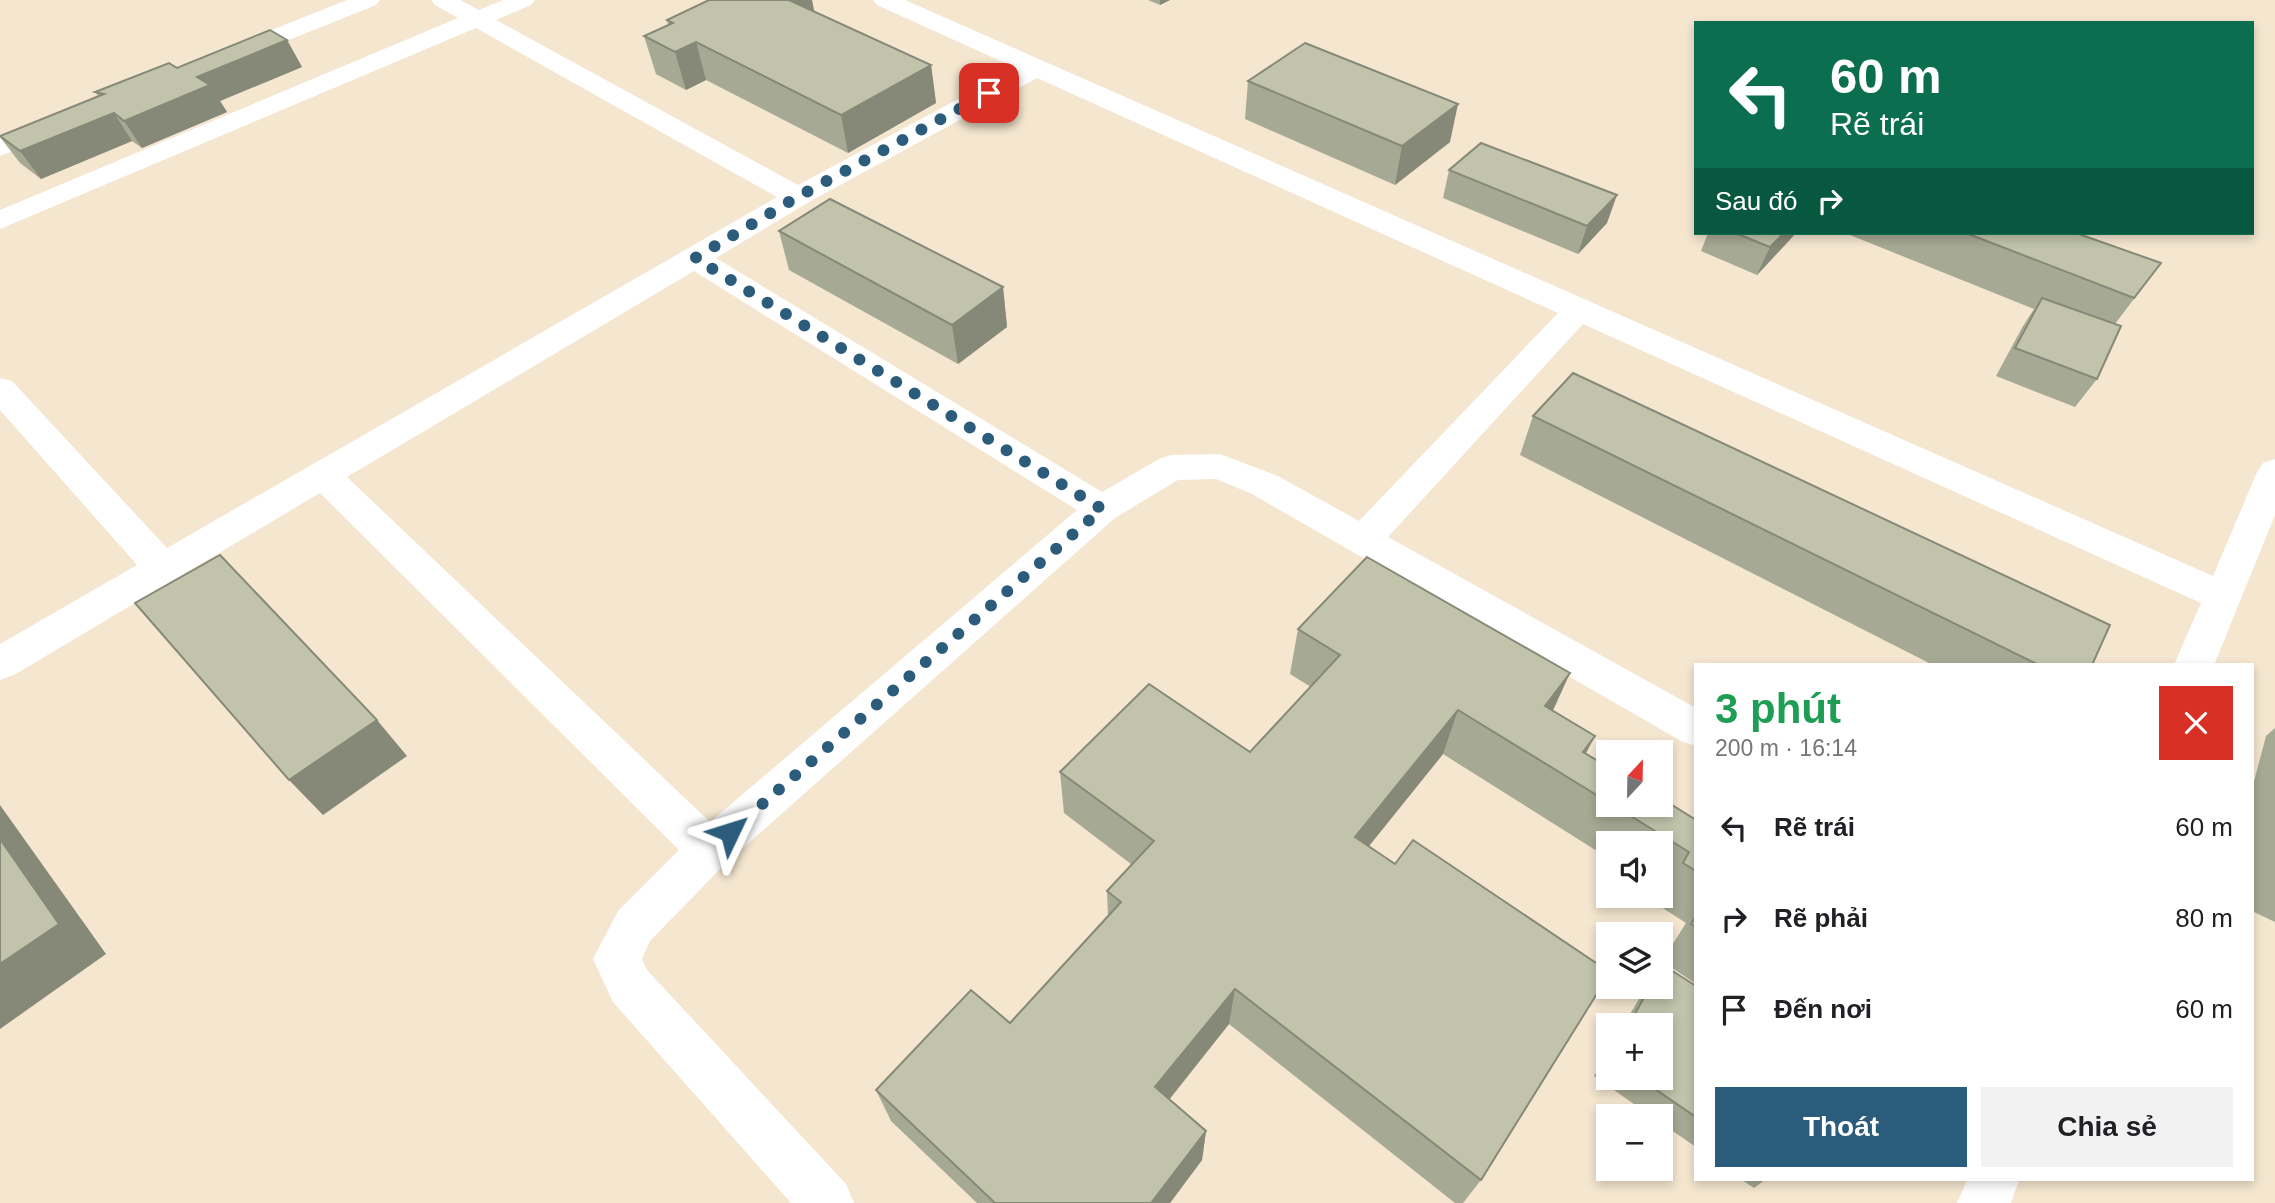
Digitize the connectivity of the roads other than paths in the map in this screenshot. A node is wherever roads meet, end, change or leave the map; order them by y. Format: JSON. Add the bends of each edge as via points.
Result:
{"nodes":[{"id":1,"x":368,"y":0,"type":"edge"},
{"id":2,"x":443,"y":0,"type":"edge"},
{"id":3,"x":523,"y":0,"type":"edge"},
{"id":4,"x":885,"y":0,"type":"edge"},
{"id":5,"x":477,"y":19,"type":"junction"},
{"id":6,"x":214,"y":62,"type":"edge"},
{"id":7,"x":1036,"y":68,"type":"junction"},
{"id":8,"x":72,"y":119,"type":"edge"},
{"id":9,"x":0,"y":148,"type":"edge"},
{"id":10,"x":799,"y":196,"type":"junction"},
{"id":11,"x":0,"y":220,"type":"edge"},
{"id":12,"x":695,"y":258,"type":"junction"},
{"id":13,"x":1579,"y":310,"type":"junction"},
{"id":14,"x":0,"y":389,"type":"edge"},
{"id":15,"x":2275,"y":472,"type":"edge"},
{"id":16,"x":324,"y":476,"type":"junction"},
{"id":17,"x":1102,"y":509,"type":"junction"},
{"id":18,"x":1363,"y":541,"type":"junction"},
{"id":19,"x":164,"y":570,"type":"junction"},
{"id":20,"x":2221,"y":596,"type":"junction"},
{"id":21,"x":2195,"y":663,"type":"edge"},
{"id":22,"x":0,"y":664,"type":"edge"},
{"id":23,"x":1694,"y":728,"type":"edge"},
{"id":24,"x":709,"y":850,"type":"junction"},
{"id":25,"x":1993,"y":1181,"type":"edge"},
{"id":26,"x":827,"y":1203,"type":"edge"},
{"id":27,"x":1984,"y":1203,"type":"edge"}],
"edges":[{"from":1,"to":6,"type":"street"},
{"from":2,"to":5,"type":"street"},
{"from":3,"to":5,"type":"street"},
{"from":4,"to":7,"type":"street"},
{"from":5,"to":10,"type":"street"},
{"from":5,"to":11,"type":"street"},
{"from":7,"to":10,"type":"street"},
{"from":7,"to":13,"type":"street"},
{"from":8,"to":9,"type":"street"},
{"from":10,"to":12,"type":"street"},
{"from":12,"to":16,"type":"street"},
{"from":12,"to":17,"type":"street"},
{"from":13,"to":18,"type":"street"},
{"from":13,"to":20,"type":"street"},
{"from":14,"to":19,"type":"street"},
{"from":15,"to":20,"type":"street"},
{"from":16,"to":19,"type":"street"},
{"from":16,"to":24,"type":"street"},
{"from":17,"to":18,"type":"street","via":[[1171,468],[1220,466],[1265,485]]},
{"from":17,"to":24,"type":"street"},
{"from":18,"to":23,"type":"street"},
{"from":19,"to":22,"type":"street"},
{"from":20,"to":21,"type":"street"},
{"from":24,"to":26,"type":"street","via":[[634,926],[617,959],[630,986]]},
{"from":25,"to":27,"type":"street"}]}
